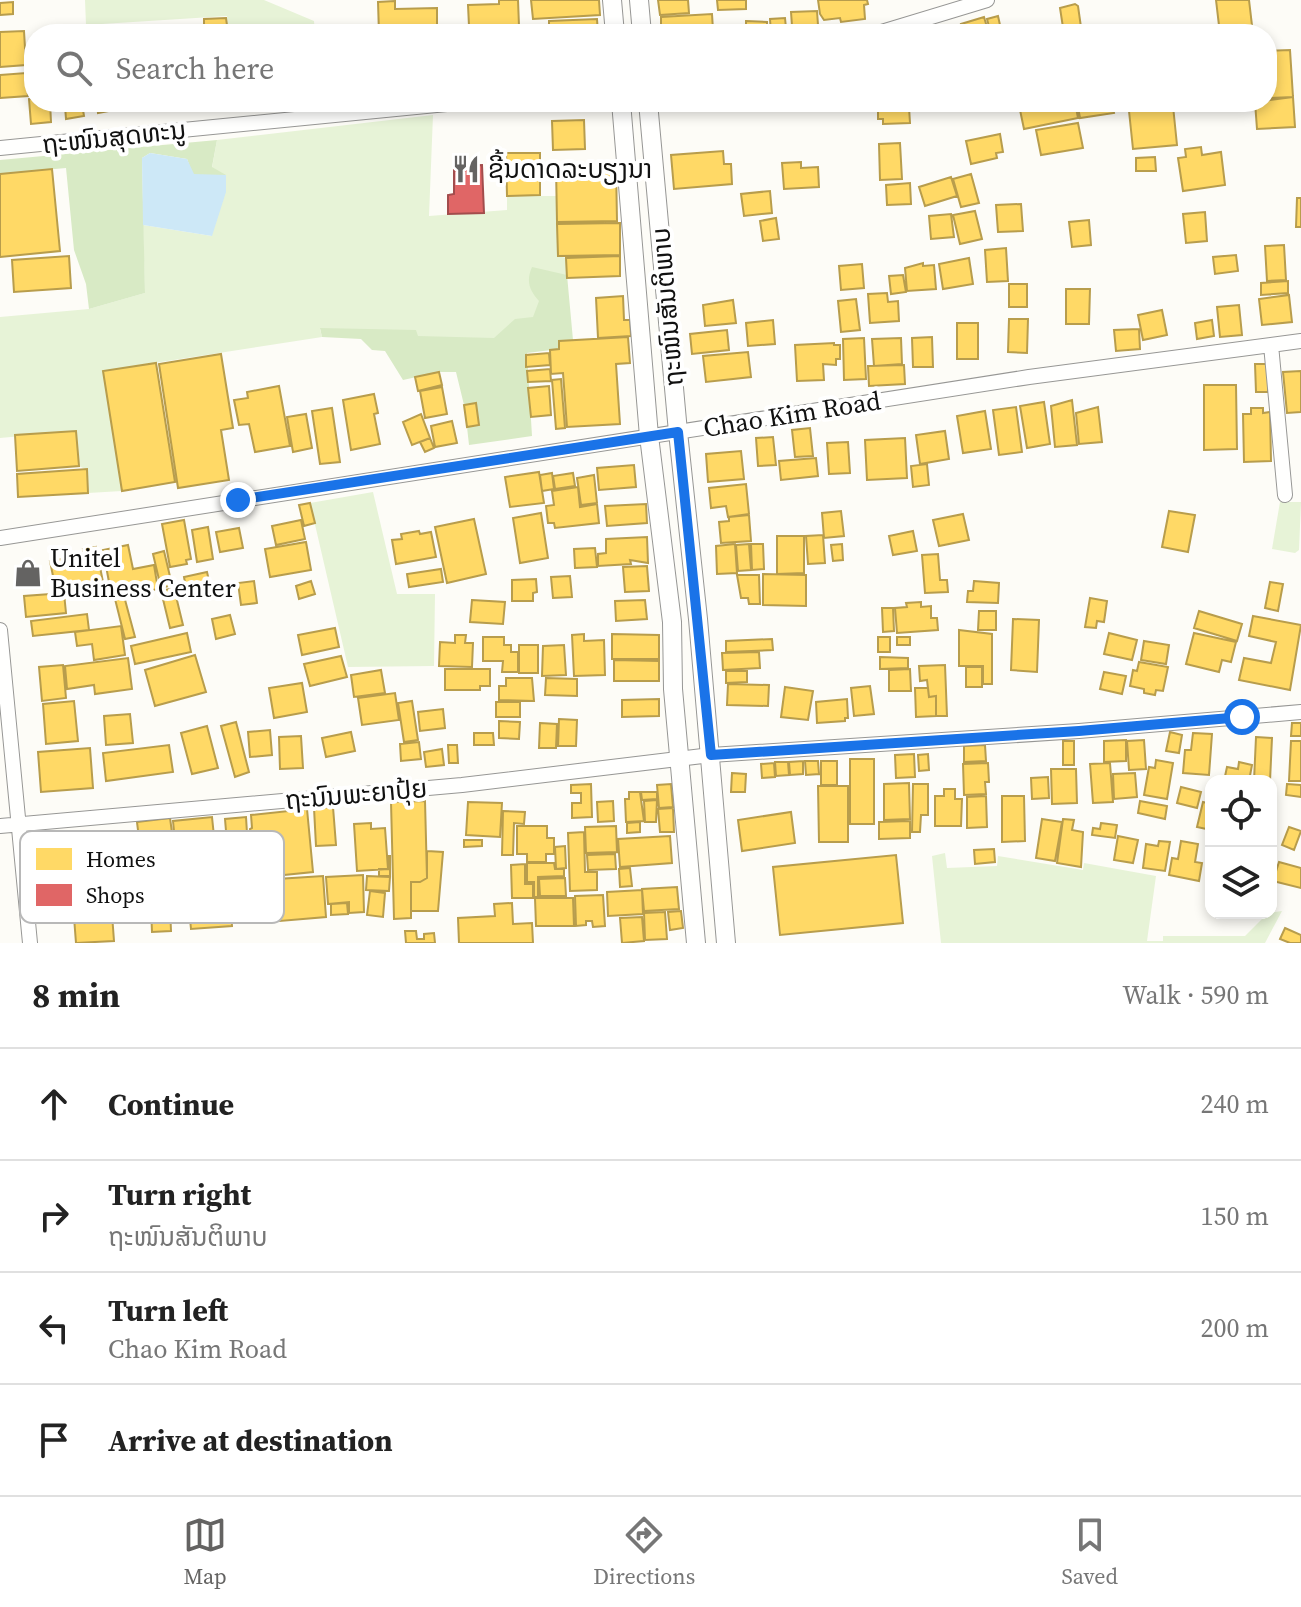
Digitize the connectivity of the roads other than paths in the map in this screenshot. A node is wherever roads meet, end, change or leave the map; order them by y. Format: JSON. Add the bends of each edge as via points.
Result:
{"nodes":[{"id":1,"x":612,"y":0,"type":"edge"},
{"id":2,"x":639,"y":0,"type":"edge"},
{"id":3,"x":987,"y":0,"type":"edge"},
{"id":4,"x":614,"y":24,"type":"edge"},
{"id":5,"x":641,"y":24,"type":"edge"},
{"id":6,"x":908,"y":24,"type":"edge"},
{"id":7,"x":365,"y":112,"type":"edge"},
{"id":8,"x":622,"y":112,"type":"edge"},
{"id":9,"x":649,"y":112,"type":"edge"},
{"id":10,"x":0,"y":148,"type":"edge"},
{"id":11,"x":1301,"y":341,"type":"edge"},
{"id":12,"x":1271,"y":345,"type":"junction"},
{"id":13,"x":678,"y":432,"type":"junction"},
{"id":14,"x":649,"y":436,"type":"junction"},
{"id":15,"x":1285,"y":495,"type":"dead end"},
{"id":16,"x":0,"y":538,"type":"edge"},
{"id":17,"x":0,"y":630,"type":"edge"},
{"id":18,"x":1301,"y":712,"type":"edge"},
{"id":19,"x":711,"y":755,"type":"junction"},
{"id":20,"x":681,"y":759,"type":"junction"},
{"id":21,"x":18,"y":824,"type":"junction"},
{"id":22,"x":0,"y":826,"type":"edge"},
{"id":23,"x":20,"y":844,"type":"edge"},
{"id":24,"x":28,"y":923,"type":"edge"},
{"id":25,"x":30,"y":943,"type":"edge"},
{"id":26,"x":696,"y":943,"type":"edge"},
{"id":27,"x":726,"y":943,"type":"edge"}],
"edges":[{"from":1,"to":4,"type":"street"},
{"from":2,"to":5,"type":"street"},
{"from":3,"to":6,"type":"street"},
{"from":7,"to":10,"type":"street","name":"ຖະໜົນສຸດທະນູ"},
{"from":8,"to":14,"type":"street","name":"ຖະໜົນສັນຕິພາບ"},
{"from":9,"to":13,"type":"street","name":"ຖະໜົນສັນຕິພາບ"},
{"from":11,"to":12,"type":"street","name":"Chao Kim Road"},
{"from":12,"to":13,"type":"street","name":"Chao Kim Road"},
{"from":12,"to":15,"type":"street"},
{"from":13,"to":14,"type":"street","name":"Chao Kim Road"},
{"from":13,"to":19,"type":"street","name":"ຖະໜົນສັນຕິພາບ"},
{"from":14,"to":16,"type":"street","name":"Chao Kim Road"},
{"from":14,"to":20,"type":"street","name":"ຖະໜົນສັນຕິພາບ","via":[[672,622]]},
{"from":17,"to":21,"type":"street"},
{"from":18,"to":19,"type":"street","name":"ຖະນົນພະຍາປຸ້ຍ"},
{"from":19,"to":20,"type":"street","name":"ຖະນົນພະຍາປຸ້ຍ"},
{"from":19,"to":27,"type":"street","name":"ຖະໜົນສັນຕິພາບ"},
{"from":20,"to":21,"type":"street","name":"ຖະນົນພະຍາປຸ້ຍ","via":[[462,785]]},
{"from":20,"to":26,"type":"street","name":"ຖະໜົນສັນຕິພາບ"},
{"from":21,"to":22,"type":"street","name":"ຖະນົນພະຍາປຸ້ຍ"},
{"from":21,"to":23,"type":"street"},
{"from":24,"to":25,"type":"street"}]}
